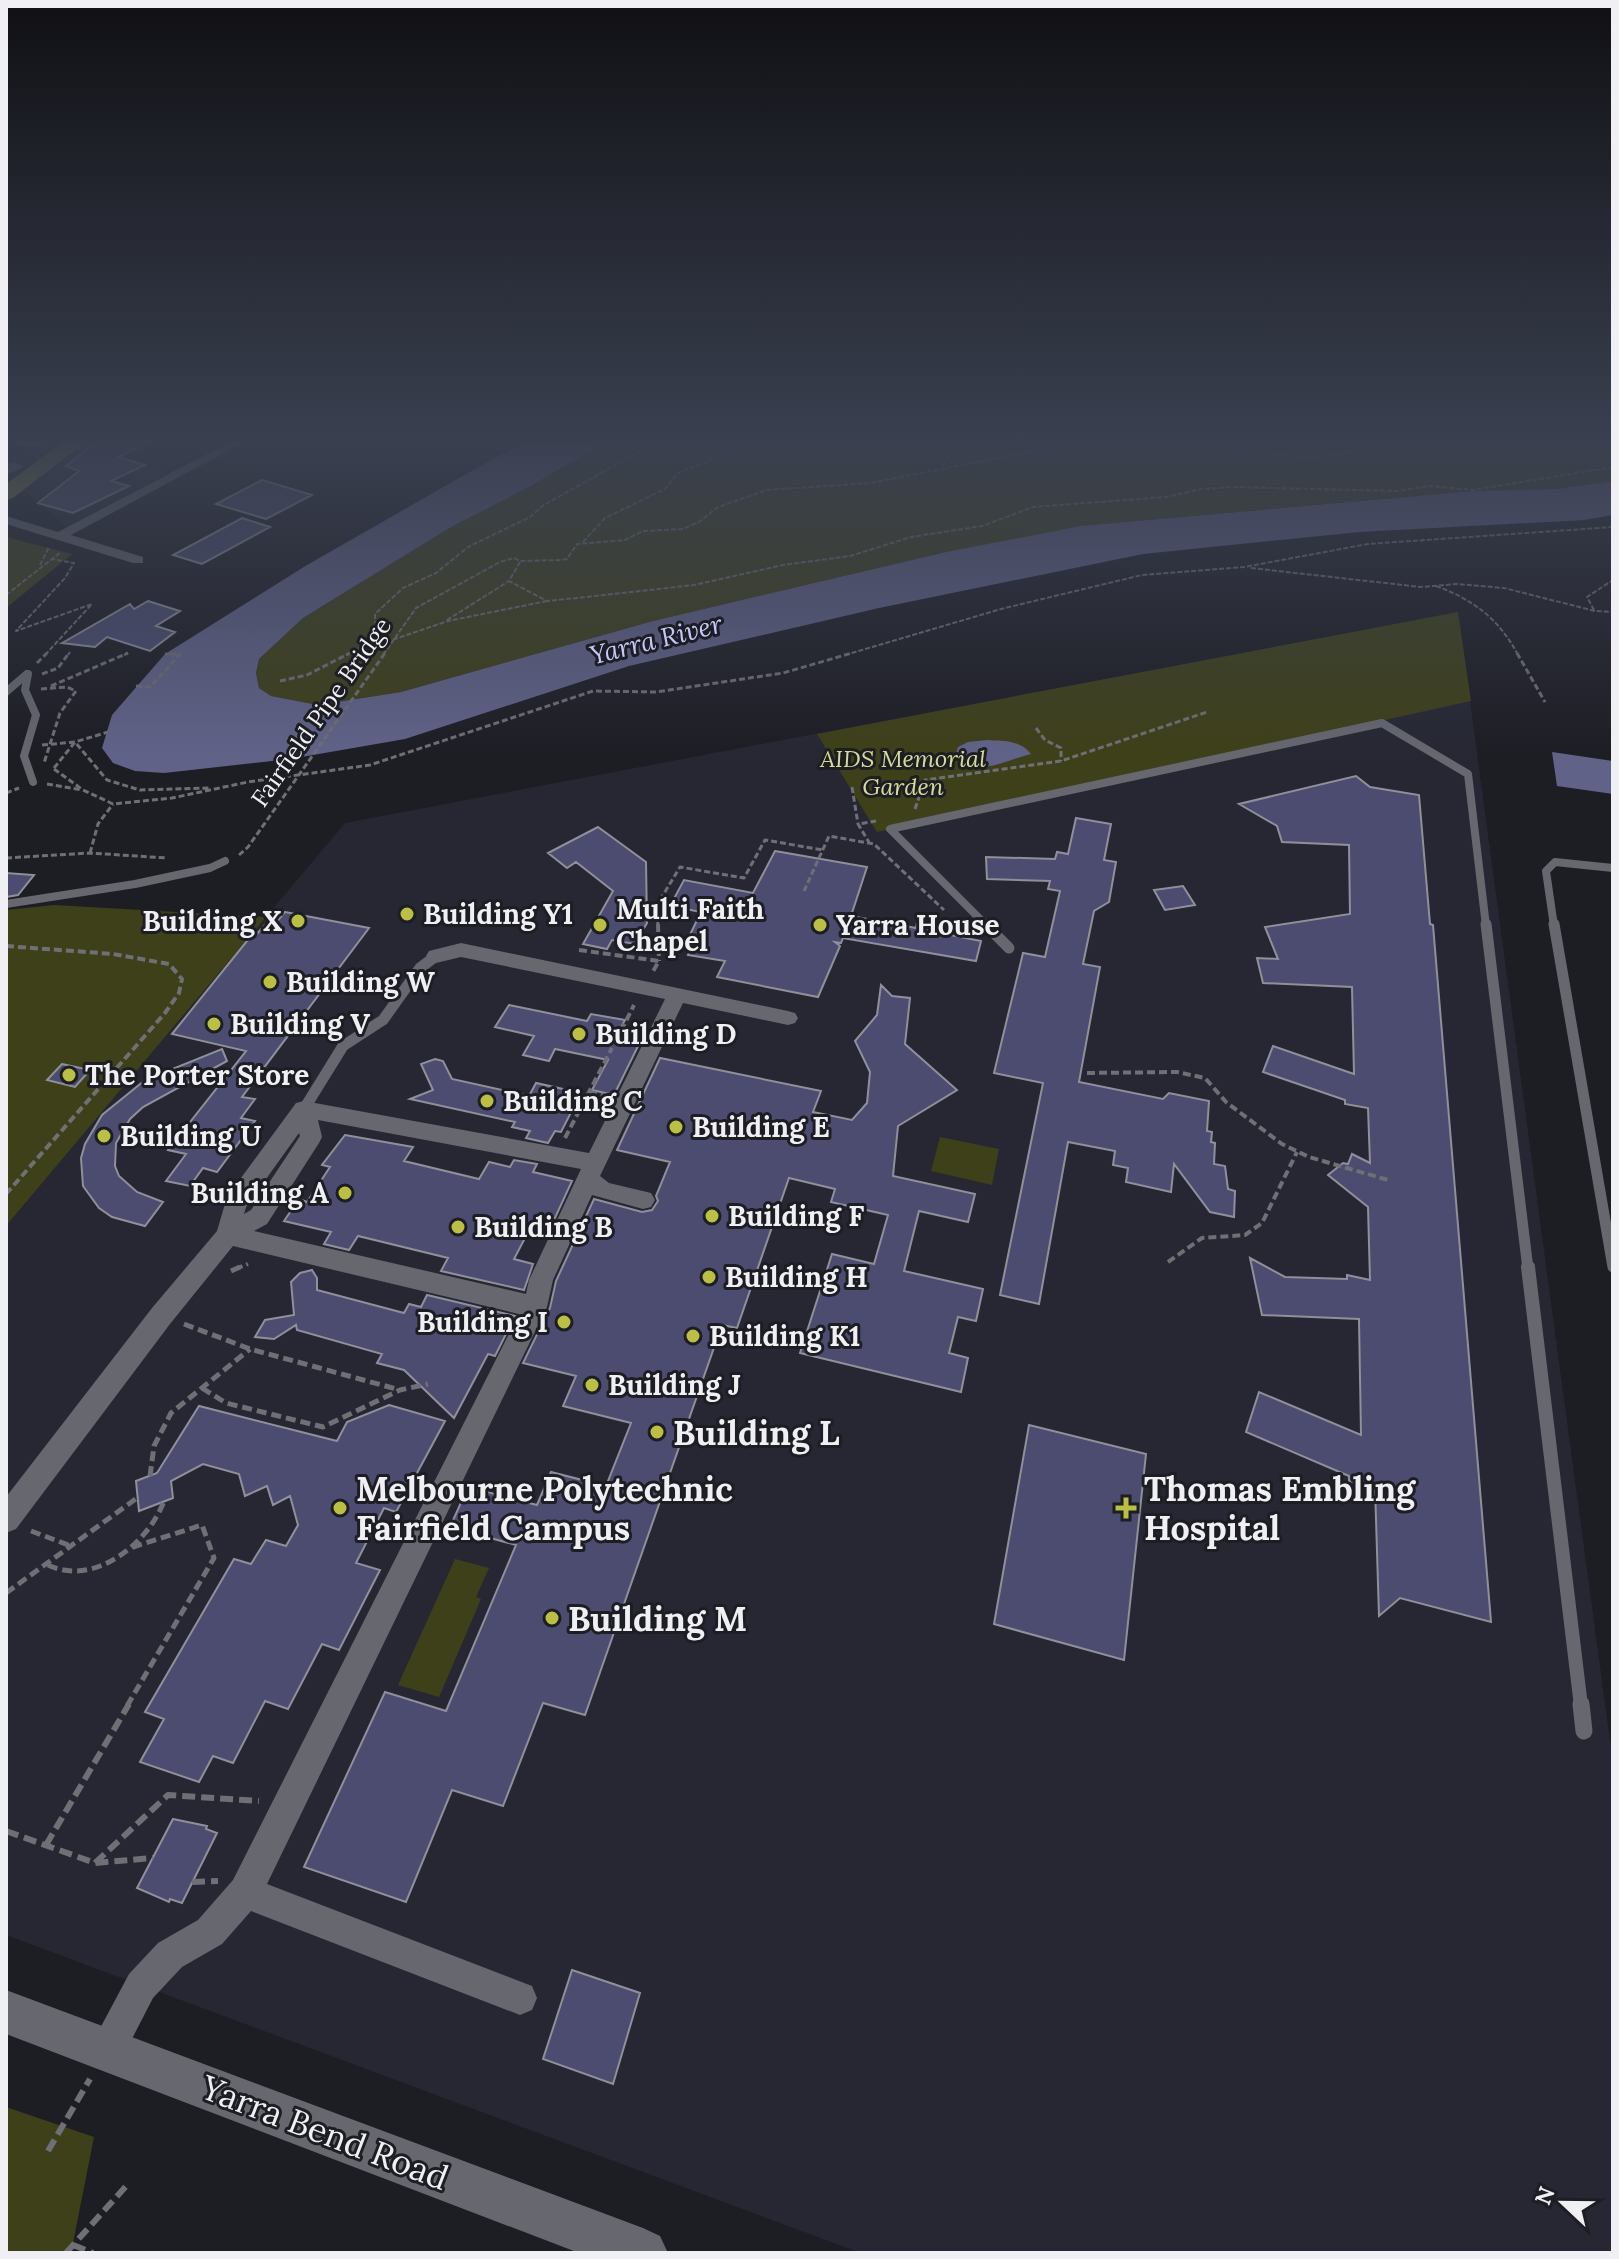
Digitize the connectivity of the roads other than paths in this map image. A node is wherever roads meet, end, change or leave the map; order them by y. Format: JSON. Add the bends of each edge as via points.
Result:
{"nodes":[{"id":1,"x":97,"y":546,"type":"edge"},
{"id":2,"x":138,"y":560,"type":"dead end"},
{"id":3,"x":6,"y":692,"type":"edge"},
{"id":4,"x":33,"y":782,"type":"road end"},
{"id":5,"x":225,"y":861,"type":"dead end"},
{"id":6,"x":1613,"y":868,"type":"edge"},
{"id":7,"x":6,"y":904,"type":"edge"},
{"id":8,"x":1009,"y":948,"type":"dead end"},
{"id":9,"x":436,"y":956,"type":"joint"},
{"id":10,"x":677,"y":995,"type":"junction"},
{"id":11,"x":788,"y":1018,"type":"dead end"},
{"id":12,"x":304,"y":1109,"type":"junction"},
{"id":13,"x":592,"y":1171,"type":"junction"},
{"id":14,"x":643,"y":1200,"type":"dead end"},
{"id":15,"x":228,"y":1235,"type":"junction"},
{"id":16,"x":1613,"y":1267,"type":"edge"},
{"id":17,"x":535,"y":1307,"type":"junction"},
{"id":18,"x":15,"y":1524,"type":"edge"},
{"id":19,"x":1584,"y":1731,"type":"dead end"},
{"id":20,"x":245,"y":1892,"type":"junction"},
{"id":21,"x":520,"y":1998,"type":"dead end"},
{"id":22,"x":6,"y":2012,"type":"edge"},
{"id":23,"x":107,"y":2049,"type":"junction"},
{"id":24,"x":643,"y":2253,"type":"edge"}],
"edges":[{"from":1,"to":2,"type":"street"},
{"from":3,"to":4,"type":"lane","via":[[28,674],[25,690],[36,715],[24,756]]},
{"from":5,"to":7,"type":"lane","via":[[172,877]]},
{"from":6,"to":16,"type":"lane","via":[[1564,861],[1549,867],[1546,878]]},
{"from":8,"to":19,"type":"lane","via":[[890,829],[1382,723],[1468,774]]},
{"from":9,"to":10,"type":"street","via":[[461,950]]},
{"from":9,"to":12,"type":"lane","via":[[420,968],[383,1020],[343,1046]]},
{"from":10,"to":11,"type":"street"},
{"from":10,"to":13,"type":"street"},
{"from":12,"to":13,"type":"street","via":[[556,1156]]},
{"from":12,"to":15,"type":"street","via":[[311,1137],[259,1217]]},
{"from":13,"to":14,"type":"street","via":[[602,1191]]},
{"from":13,"to":17,"type":"street","via":[[541,1280]]},
{"from":15,"to":17,"type":"street"},
{"from":15,"to":18,"type":"street","via":[[161,1316]]},
{"from":17,"to":20,"type":"street"},
{"from":20,"to":21,"type":"street"},
{"from":20,"to":23,"type":"street","via":[[210,1932],[170,1955],[141,1986]]},
{"from":22,"to":23,"type":"street","name":"Yarra Bend Road"},
{"from":23,"to":24,"type":"street","name":"Yarra Bend Road"}]}
